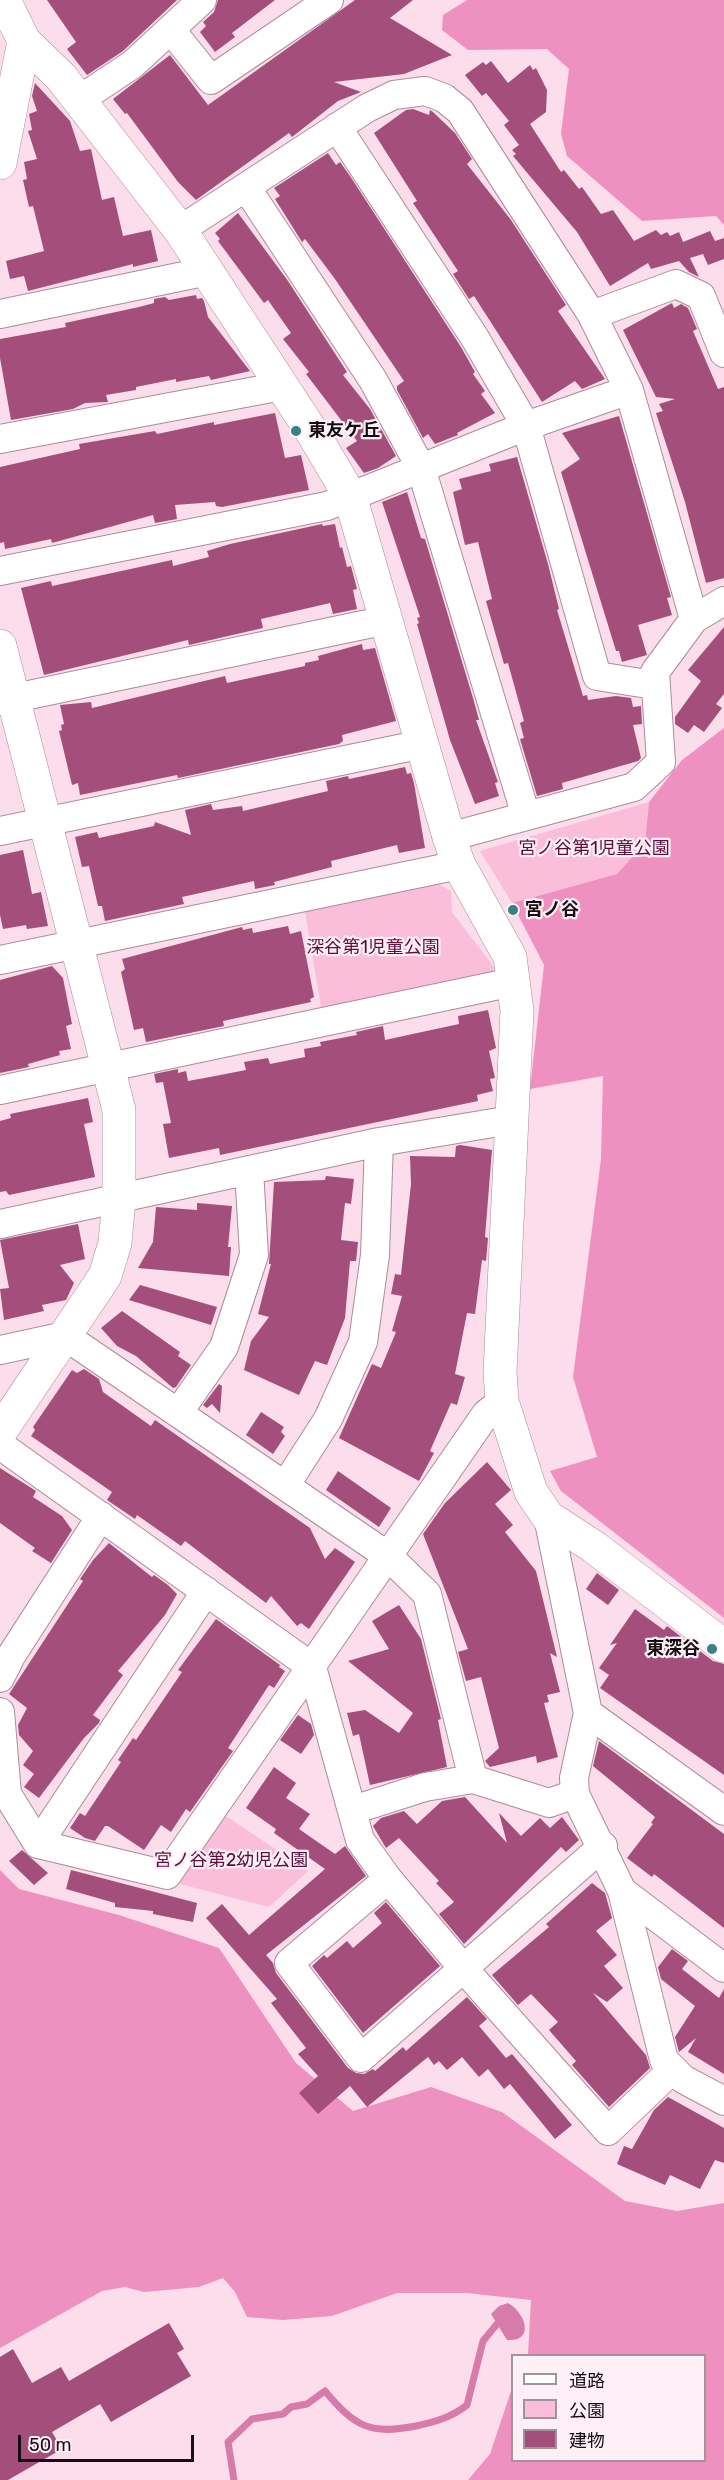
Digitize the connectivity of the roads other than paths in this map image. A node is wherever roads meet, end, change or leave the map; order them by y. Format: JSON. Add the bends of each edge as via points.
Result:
{"nodes":[{"id":1,"x":4,"y":0,"type":"edge"},
{"id":2,"x":202,"y":0,"type":"edge"},
{"id":3,"x":329,"y":0,"type":"edge"},
{"id":4,"x":171,"y":30,"type":"junction"},
{"id":5,"x":24,"y":41,"type":"junction"},
{"id":6,"x":79,"y":100,"type":"junction"},
{"id":7,"x":337,"y":127,"type":"junction"},
{"id":8,"x":0,"y":163,"type":"edge"},
{"id":9,"x":246,"y":187,"type":"junction"},
{"id":10,"x":180,"y":230,"type":"junction"},
{"id":11,"x":208,"y":271,"type":"junction"},
{"id":12,"x":0,"y":314,"type":"edge"},
{"id":13,"x":592,"y":315,"type":"junction"},
{"id":14,"x":724,"y":353,"type":"edge"},
{"id":15,"x":282,"y":386,"type":"junction"},
{"id":16,"x":629,"y":390,"type":"junction"},
{"id":17,"x":526,"y":426,"type":"junction"},
{"id":18,"x":0,"y":439,"type":"edge"},
{"id":19,"x":421,"y":468,"type":"junction"},
{"id":20,"x":350,"y":496,"type":"junction"},
{"id":21,"x":0,"y":571,"type":"edge"},
{"id":22,"x":724,"y":601,"type":"edge"},
{"id":23,"x":694,"y":619,"type":"junction"},
{"id":24,"x":387,"y":620,"type":"junction"},
{"id":25,"x":0,"y":646,"type":"edge"},
{"id":26,"x":654,"y":685,"type":"junction"},
{"id":27,"x":7,"y":700,"type":"edge"},
{"id":28,"x":423,"y":744,"type":"junction"},
{"id":29,"x":526,"y":816,"type":"junction"},
{"id":30,"x":46,"y":822,"type":"junction"},
{"id":31,"x":0,"y":831,"type":"edge"},
{"id":32,"x":454,"y":851,"type":"junction"},
{"id":33,"x":77,"y":943,"type":"junction"},
{"id":34,"x":0,"y":960,"type":"edge"},
{"id":35,"x":513,"y":982,"type":"junction"},
{"id":36,"x":108,"y":1068,"type":"junction"},
{"id":37,"x":0,"y":1090,"type":"edge"},
{"id":38,"x":511,"y":1120,"type":"junction"},
{"id":39,"x":379,"y":1142,"type":"junction"},
{"id":40,"x":249,"y":1170,"type":"junction"},
{"id":41,"x":119,"y":1198,"type":"junction"},
{"id":42,"x":0,"y":1224,"type":"edge"},
{"id":43,"x":65,"y":1336,"type":"junction"},
{"id":44,"x":0,"y":1350,"type":"edge"},
{"id":45,"x":502,"y":1401,"type":"junction"},
{"id":46,"x":178,"y":1413,"type":"junction"},
{"id":47,"x":0,"y":1432,"type":"edge"},
{"id":48,"x":0,"y":1445,"type":"edge"},
{"id":49,"x":285,"y":1486,"type":"junction"},
{"id":50,"x":102,"y":1515,"type":"junction"},
{"id":51,"x":548,"y":1516,"type":"junction"},
{"id":52,"x":388,"y":1556,"type":"junction"},
{"id":53,"x":206,"y":1591,"type":"junction"},
{"id":54,"x":724,"y":1646,"type":"edge"},
{"id":55,"x":312,"y":1667,"type":"junction"},
{"id":56,"x":0,"y":1678,"type":"edge"},
{"id":57,"x":0,"y":1712,"type":"edge"},
{"id":58,"x":588,"y":1713,"type":"junction"},
{"id":59,"x":473,"y":1779,"type":"junction"},
{"id":60,"x":575,"y":1794,"type":"junction"},
{"id":61,"x":353,"y":1810,"type":"junction"},
{"id":62,"x":724,"y":1811,"type":"edge"},
{"id":63,"x":38,"y":1844,"type":"junction"},
{"id":64,"x":603,"y":1846,"type":"junction"},
{"id":65,"x":388,"y":1879,"type":"junction"},
{"id":66,"x":622,"y":1891,"type":"junction"},
{"id":67,"x":464,"y":1968,"type":"junction"},
{"id":68,"x":724,"y":1968,"type":"edge"},
{"id":69,"x":673,"y":2069,"type":"junction"},
{"id":70,"x":724,"y":2101,"type":"edge"}],
"edges":[{"from":1,"to":5,"type":"street"},
{"from":2,"to":4,"type":"street"},
{"from":3,"to":4,"type":"street","via":[[211,80]]},
{"from":4,"to":6,"type":"street","via":[[133,64]]},
{"from":5,"to":6,"type":"street"},
{"from":5,"to":8,"type":"street"},
{"from":6,"to":10,"type":"street"},
{"from":7,"to":9,"type":"street"},
{"from":7,"to":13,"type":"street","via":[[394,95],[426,91],[444,98],[460,111]]},
{"from":7,"to":17,"type":"street","via":[[475,338]]},
{"from":9,"to":10,"type":"street"},
{"from":9,"to":19,"type":"street","via":[[373,380]]},
{"from":10,"to":11,"type":"street"},
{"from":11,"to":12,"type":"street"},
{"from":11,"to":15,"type":"street"},
{"from":13,"to":14,"type":"street","via":[[676,284],[701,296]]},
{"from":13,"to":16,"type":"street"},
{"from":15,"to":18,"type":"street"},
{"from":15,"to":20,"type":"street"},
{"from":16,"to":17,"type":"street"},
{"from":16,"to":23,"type":"street"},
{"from":17,"to":19,"type":"street"},
{"from":17,"to":26,"type":"street","via":[[597,676]]},
{"from":19,"to":20,"type":"street"},
{"from":19,"to":29,"type":"street"},
{"from":20,"to":21,"type":"street","via":[[327,506]]},
{"from":20,"to":24,"type":"street"},
{"from":22,"to":23,"type":"street"},
{"from":23,"to":26,"type":"street","via":[[655,672]]},
{"from":24,"to":27,"type":"street"},
{"from":24,"to":28,"type":"street"},
{"from":25,"to":27,"type":"street"},
{"from":26,"to":29,"type":"street","via":[[661,762],[634,787]]},
{"from":27,"to":30,"type":"street"},
{"from":28,"to":30,"type":"street"},
{"from":28,"to":32,"type":"street"},
{"from":29,"to":32,"type":"street"},
{"from":30,"to":31,"type":"street"},
{"from":30,"to":33,"type":"street"},
{"from":32,"to":33,"type":"street"},
{"from":32,"to":35,"type":"street","via":[[510,957]]},
{"from":33,"to":34,"type":"street"},
{"from":33,"to":36,"type":"street"},
{"from":35,"to":36,"type":"street"},
{"from":35,"to":38,"type":"street","via":[[517,1011]]},
{"from":36,"to":37,"type":"street"},
{"from":36,"to":41,"type":"street","via":[[119,1110]]},
{"from":38,"to":39,"type":"street"},
{"from":38,"to":45,"type":"street"},
{"from":39,"to":40,"type":"street"},
{"from":39,"to":49,"type":"street","via":[[375,1255],[363,1342],[328,1419]]},
{"from":40,"to":41,"type":"street"},
{"from":40,"to":46,"type":"street","via":[[254,1255],[224,1347]]},
{"from":41,"to":42,"type":"street"},
{"from":41,"to":43,"type":"street","via":[[115,1243],[105,1276]]},
{"from":43,"to":44,"type":"street"},
{"from":43,"to":46,"type":"street"},
{"from":43,"to":47,"type":"street"},
{"from":45,"to":51,"type":"street","via":[[531,1492]]},
{"from":45,"to":52,"type":"street","via":[[486,1414]]},
{"from":46,"to":49,"type":"street"},
{"from":48,"to":50,"type":"street"},
{"from":49,"to":52,"type":"street"},
{"from":50,"to":53,"type":"street"},
{"from":50,"to":56,"type":"street"},
{"from":51,"to":54,"type":"street"},
{"from":51,"to":58,"type":"street"},
{"from":52,"to":55,"type":"street"},
{"from":52,"to":59,"type":"street","via":[[428,1594]]},
{"from":53,"to":55,"type":"street"},
{"from":53,"to":63,"type":"street"},
{"from":55,"to":61,"type":"street"},
{"from":55,"to":63,"type":"street","via":[[167,1875]]},
{"from":57,"to":63,"type":"street","via":[[7,1794]]},
{"from":58,"to":60,"type":"street","via":[[574,1778]]},
{"from":58,"to":62,"type":"street"},
{"from":59,"to":60,"type":"street","via":[[549,1803]]},
{"from":59,"to":61,"type":"street","via":[[425,1787]]},
{"from":60,"to":64,"type":"street"},
{"from":61,"to":65,"type":"street","via":[[360,1840]]},
{"from":64,"to":66,"type":"street"},
{"from":64,"to":67,"type":"street"},
{"from":65,"to":67,"type":"street"},
{"from":65,"to":67,"type":"street","via":[[289,1963],[361,2058]]},
{"from":66,"to":68,"type":"street"},
{"from":66,"to":69,"type":"street","via":[[664,2060]]},
{"from":67,"to":69,"type":"street","via":[[608,2131]]},
{"from":69,"to":70,"type":"street","via":[[683,2079]]}]}
